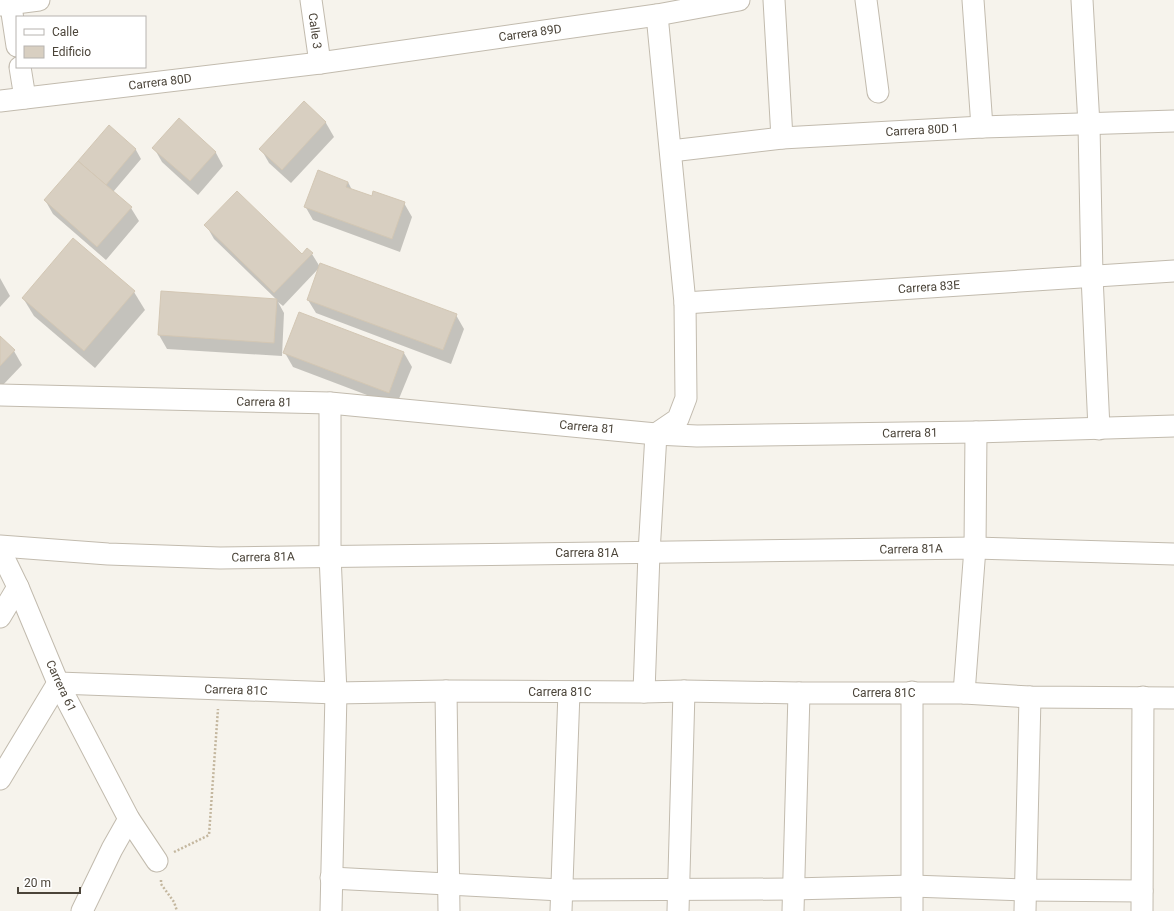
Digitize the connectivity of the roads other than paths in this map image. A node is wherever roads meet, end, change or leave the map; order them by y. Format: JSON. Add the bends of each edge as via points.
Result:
{"nodes":[{"id":1,"x":39,"y":0,"type":"edge"},
{"id":2,"x":311,"y":0,"type":"edge"},
{"id":3,"x":739,"y":0,"type":"edge"},
{"id":4,"x":774,"y":0,"type":"edge"},
{"id":5,"x":866,"y":0,"type":"edge"},
{"id":6,"x":974,"y":0,"type":"edge"},
{"id":7,"x":1082,"y":0,"type":"edge"},
{"id":8,"x":7,"y":3,"type":"edge"},
{"id":9,"x":657,"y":15,"type":"junction"},
{"id":10,"x":16,"y":42,"type":"edge"},
{"id":11,"x":320,"y":63,"type":"junction"},
{"id":12,"x":20,"y":68,"type":"edge"},
{"id":13,"x":878,"y":92,"type":"dead end"},
{"id":14,"x":25,"y":98,"type":"junction"},
{"id":15,"x":0,"y":101,"type":"edge"},
{"id":16,"x":1174,"y":121,"type":"edge"},
{"id":17,"x":1089,"y":125,"type":"junction"},
{"id":18,"x":982,"y":127,"type":"junction"},
{"id":19,"x":782,"y":138,"type":"junction"},
{"id":20,"x":671,"y":151,"type":"junction"},
{"id":21,"x":1174,"y":271,"type":"edge"},
{"id":22,"x":1092,"y":276,"type":"junction"},
{"id":23,"x":685,"y":303,"type":"junction"},
{"id":24,"x":0,"y":395,"type":"edge"},
{"id":25,"x":330,"y":403,"type":"junction"},
{"id":26,"x":1174,"y":426,"type":"edge"},
{"id":27,"x":1099,"y":429,"type":"junction"},
{"id":28,"x":976,"y":432,"type":"junction"},
{"id":29,"x":656,"y":434,"type":"junction"},
{"id":30,"x":0,"y":546,"type":"edge"},
{"id":31,"x":975,"y":548,"type":"junction"},
{"id":32,"x":0,"y":550,"type":"edge"},
{"id":33,"x":649,"y":553,"type":"junction"},
{"id":34,"x":1174,"y":554,"type":"edge"},
{"id":35,"x":330,"y":555,"type":"junction"},
{"id":36,"x":18,"y":587,"type":"junction"},
{"id":37,"x":0,"y":617,"type":"edge"},
{"id":38,"x":58,"y":683,"type":"junction"},
{"id":39,"x":446,"y":691,"type":"junction"},
{"id":40,"x":684,"y":691,"type":"junction"},
{"id":41,"x":569,"y":692,"type":"junction"},
{"id":42,"x":644,"y":692,"type":"junction"},
{"id":43,"x":912,"y":692,"type":"junction"},
{"id":44,"x":964,"y":692,"type":"junction"},
{"id":45,"x":336,"y":693,"type":"junction"},
{"id":46,"x":799,"y":693,"type":"junction"},
{"id":47,"x":1030,"y":697,"type":"junction"},
{"id":48,"x":1143,"y":697,"type":"junction"},
{"id":49,"x":1174,"y":698,"type":"edge"},
{"id":50,"x":0,"y":779,"type":"edge"},
{"id":51,"x":129,"y":819,"type":"junction"},
{"id":52,"x":157,"y":860,"type":"road end"},
{"id":53,"x":331,"y":878,"type":"junction"},
{"id":54,"x":449,"y":884,"type":"junction"},
{"id":55,"x":912,"y":886,"type":"junction"},
{"id":56,"x":792,"y":889,"type":"junction"},
{"id":57,"x":562,"y":890,"type":"junction"},
{"id":58,"x":679,"y":890,"type":"junction"},
{"id":59,"x":1026,"y":890,"type":"junction"},
{"id":60,"x":1142,"y":901,"type":"edge"},
{"id":61,"x":82,"y":911,"type":"edge"},
{"id":62,"x":331,"y":911,"type":"edge"},
{"id":63,"x":449,"y":911,"type":"edge"},
{"id":64,"x":561,"y":911,"type":"edge"},
{"id":65,"x":678,"y":911,"type":"edge"},
{"id":66,"x":793,"y":911,"type":"edge"},
{"id":67,"x":912,"y":911,"type":"edge"},
{"id":68,"x":1026,"y":911,"type":"edge"}],
"edges":[{"from":1,"to":8,"type":"street"},
{"from":2,"to":11,"type":"street","name":"Calle 3"},
{"from":3,"to":9,"type":"street","name":"Carrera 89D"},
{"from":4,"to":19,"type":"street"},
{"from":5,"to":13,"type":"street"},
{"from":6,"to":18,"type":"street"},
{"from":7,"to":17,"type":"street"},
{"from":8,"to":10,"type":"street"},
{"from":9,"to":11,"type":"street","name":"Carrera 89D"},
{"from":9,"to":20,"type":"street"},
{"from":11,"to":14,"type":"street","name":"Carrera 80D"},
{"from":12,"to":14,"type":"street"},
{"from":14,"to":15,"type":"street","name":"Carrera 80D"},
{"from":16,"to":17,"type":"street","name":"Carrera 80D 1"},
{"from":17,"to":18,"type":"street","name":"Carrera 80D 1"},
{"from":17,"to":22,"type":"street"},
{"from":18,"to":19,"type":"street","name":"Carrera 80D 1"},
{"from":19,"to":20,"type":"street","name":"Carrera 80D 1"},
{"from":20,"to":23,"type":"street"},
{"from":21,"to":22,"type":"street","name":"Carrera 83E"},
{"from":22,"to":23,"type":"street","name":"Carrera 83E"},
{"from":22,"to":27,"type":"street"},
{"from":23,"to":29,"type":"street","via":[[686,398],[678,419]]},
{"from":24,"to":25,"type":"street","name":"Carrera 81"},
{"from":25,"to":29,"type":"street","name":"Carrera 81"},
{"from":25,"to":35,"type":"street"},
{"from":26,"to":27,"type":"street","name":"Carrera 81"},
{"from":27,"to":28,"type":"street","name":"Carrera 81"},
{"from":28,"to":29,"type":"street","name":"Carrera 81","via":[[697,436]]},
{"from":28,"to":31,"type":"street"},
{"from":29,"to":33,"type":"street"},
{"from":30,"to":35,"type":"street","name":"Carrera 81A","via":[[108,554],[220,558]]},
{"from":31,"to":33,"type":"street","name":"Carrera 81A"},
{"from":31,"to":34,"type":"street","name":"Carrera 81A"},
{"from":31,"to":44,"type":"street"},
{"from":32,"to":36,"type":"street","name":"Carrera 61"},
{"from":33,"to":35,"type":"street","name":"Carrera 81A"},
{"from":33,"to":42,"type":"street"},
{"from":35,"to":45,"type":"street"},
{"from":36,"to":37,"type":"street"},
{"from":36,"to":38,"type":"street","name":"Carrera 61"},
{"from":38,"to":45,"type":"street","name":"Carrera 81C"},
{"from":38,"to":50,"type":"street"},
{"from":38,"to":51,"type":"street","name":"Carrera 61"},
{"from":39,"to":41,"type":"street","name":"Carrera 81C"},
{"from":39,"to":45,"type":"street","name":"Carrera 81C"},
{"from":39,"to":54,"type":"street"},
{"from":40,"to":42,"type":"street","name":"Carrera 81C"},
{"from":40,"to":46,"type":"street","name":"Carrera 81C"},
{"from":40,"to":58,"type":"street"},
{"from":41,"to":42,"type":"street","name":"Carrera 81C"},
{"from":41,"to":57,"type":"street"},
{"from":43,"to":44,"type":"street","name":"Carrera 81C"},
{"from":43,"to":46,"type":"street","name":"Carrera 81C"},
{"from":43,"to":55,"type":"street"},
{"from":44,"to":47,"type":"street","name":"Carrera 81C"},
{"from":45,"to":53,"type":"street"},
{"from":46,"to":56,"type":"street"},
{"from":47,"to":48,"type":"street","name":"Carrera 81C"},
{"from":47,"to":59,"type":"street"},
{"from":48,"to":49,"type":"street","name":"Carrera 81C"},
{"from":48,"to":60,"type":"street"},
{"from":51,"to":52,"type":"street","name":"Carrera 61"},
{"from":51,"to":61,"type":"street"},
{"from":53,"to":54,"type":"street"},
{"from":53,"to":62,"type":"street"},
{"from":54,"to":57,"type":"street"},
{"from":54,"to":63,"type":"street"},
{"from":55,"to":56,"type":"street"},
{"from":55,"to":59,"type":"street"},
{"from":55,"to":67,"type":"street"},
{"from":56,"to":58,"type":"street"},
{"from":56,"to":66,"type":"street"},
{"from":57,"to":58,"type":"street"},
{"from":57,"to":64,"type":"street"},
{"from":58,"to":65,"type":"street"},
{"from":59,"to":60,"type":"street"},
{"from":59,"to":68,"type":"street"}]}
